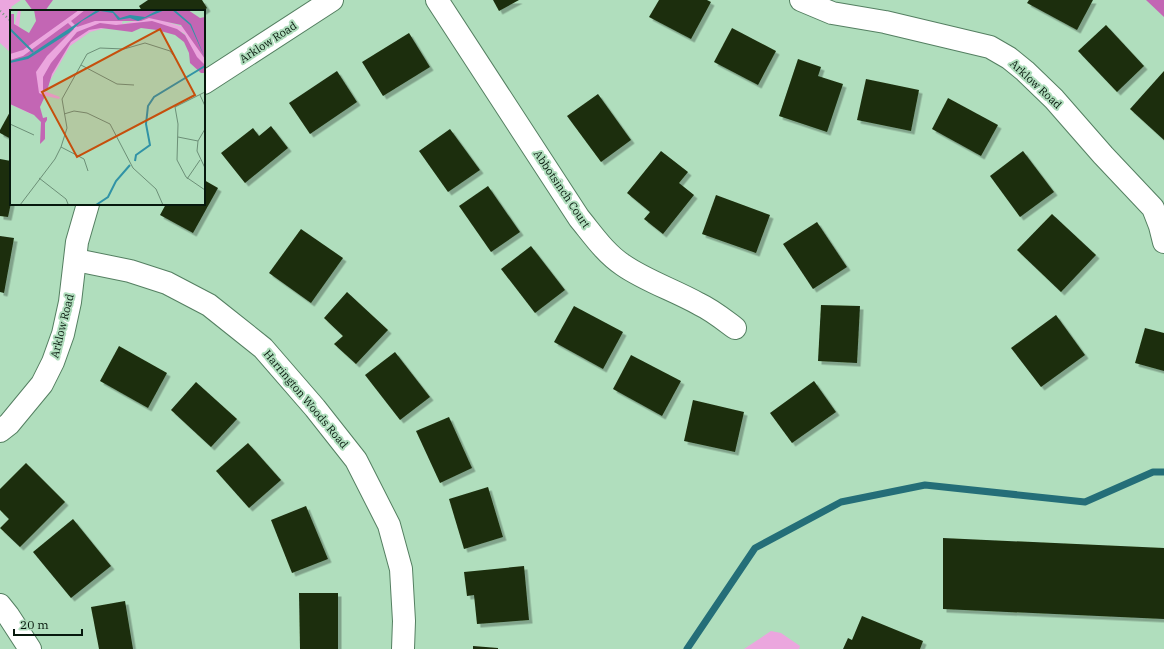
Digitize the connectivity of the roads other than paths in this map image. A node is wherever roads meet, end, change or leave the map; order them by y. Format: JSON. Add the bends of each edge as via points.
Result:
{"nodes":[{"id":1,"x":332,"y":0,"type":"edge"},
{"id":2,"x":437,"y":0,"type":"edge"},
{"id":3,"x":800,"y":0,"type":"edge"},
{"id":4,"x":205,"y":82,"type":"edge"},
{"id":5,"x":88,"y":205,"type":"edge"},
{"id":6,"x":1164,"y":242,"type":"edge"},
{"id":7,"x":76,"y":260,"type":"junction"},
{"id":8,"x":735,"y":328,"type":"dead end"},
{"id":9,"x":0,"y":431,"type":"edge"},
{"id":10,"x":0,"y":605,"type":"edge"},
{"id":11,"x":30,"y":649,"type":"edge"},
{"id":12,"x":402,"y":649,"type":"edge"}],
"edges":[{"from":1,"to":4,"type":"street","name":"Arklow Road"},
{"from":2,"to":8,"type":"street","name":"Abbotsinch Court","via":[[603,249],[622,265],[700,304]]},
{"from":3,"to":6,"type":"street","name":"Arklow Road","via":[[832,13],[885,22],[990,47],[1009,58],[1054,99],[1153,208]]},
{"from":5,"to":7,"type":"street","name":"Arklow Road","via":[[77,242]]},
{"from":7,"to":9,"type":"street","name":"Arklow Road","via":[[70,302],[54,362],[42,384],[9,424]]},
{"from":7,"to":12,"type":"street","name":"Harrington Woods Road","via":[[130,271],[167,283],[209,305],[263,348],[315,408],[356,460],[389,525],[401,569],[404,621]]},
{"from":10,"to":11,"type":"street"}]}
